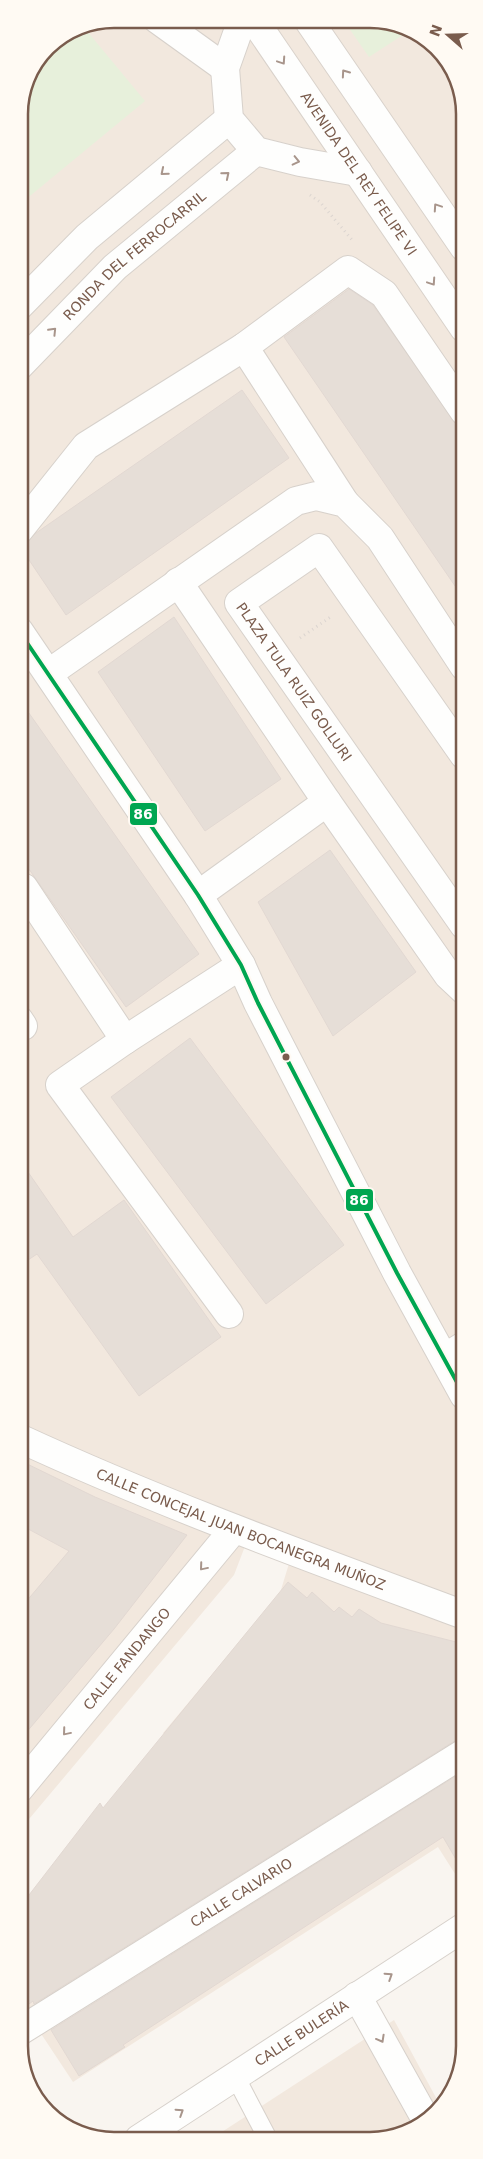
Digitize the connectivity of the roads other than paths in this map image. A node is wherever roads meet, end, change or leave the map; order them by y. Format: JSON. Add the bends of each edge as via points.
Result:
{"nodes":[{"id":1,"x":169,"y":28,"type":"edge"},
{"id":2,"x":239,"y":28,"type":"edge"},
{"id":3,"x":259,"y":28,"type":"edge"},
{"id":4,"x":314,"y":28,"type":"edge"},
{"id":5,"x":225,"y":68,"type":"junction"},
{"id":6,"x":229,"y":119,"type":"junction"},
{"id":7,"x":256,"y":150,"type":"junction"},
{"id":8,"x":358,"y":172,"type":"junction"},
{"id":9,"x":456,"y":235,"type":"edge"},
{"id":10,"x":28,"y":297,"type":"edge"},
{"id":11,"x":456,"y":316,"type":"edge"},
{"id":12,"x":244,"y":347,"type":"junction"},
{"id":13,"x":28,"y":357,"type":"edge"},
{"id":14,"x":456,"y":399,"type":"edge"},
{"id":15,"x":345,"y":503,"type":"junction"},
{"id":16,"x":28,"y":519,"type":"edge"},
{"id":17,"x":178,"y":582,"type":"junction"},
{"id":18,"x":28,"y":644,"type":"edge"},
{"id":19,"x":456,"y":653,"type":"edge"},
{"id":20,"x":49,"y":673,"type":"junction"},
{"id":21,"x":456,"y":761,"type":"edge"},
{"id":22,"x":327,"y":802,"type":"junction"},
{"id":23,"x":28,"y":894,"type":"edge"},
{"id":24,"x":198,"y":895,"type":"junction"},
{"id":25,"x":456,"y":913,"type":"edge"},
{"id":26,"x":241,"y":965,"type":"junction"},
{"id":27,"x":456,"y":982,"type":"edge"},
{"id":28,"x":125,"y":1040,"type":"junction"},
{"id":29,"x":229,"y":1314,"type":"dead end"},
{"id":30,"x":453,"y":1347,"type":"edge"},
{"id":31,"x":28,"y":1442,"type":"edge"},
{"id":32,"x":234,"y":1529,"type":"junction"},
{"id":33,"x":455,"y":1612,"type":"edge"},
{"id":34,"x":455,"y":1759,"type":"edge"},
{"id":35,"x":28,"y":1779,"type":"edge"},
{"id":36,"x":455,"y":1933,"type":"edge"},
{"id":37,"x":357,"y":1996,"type":"junction"},
{"id":38,"x":28,"y":2026,"type":"edge"},
{"id":39,"x":235,"y":2076,"type":"junction"},
{"id":40,"x":422,"y":2113,"type":"edge"},
{"id":41,"x":148,"y":2132,"type":"edge"},
{"id":42,"x":264,"y":2132,"type":"edge"}],
"edges":[{"from":1,"to":5,"type":"street"},
{"from":2,"to":5,"type":"street"},
{"from":3,"to":8,"type":"street","name":"AVENIDA DEL REY FELIPE VI","one_way":true},
{"from":9,"to":4,"type":"street","one_way":true},
{"from":5,"to":6,"type":"street"},
{"from":6,"to":7,"type":"street"},
{"from":6,"to":10,"type":"street","one_way":true,"via":[[87,237]]},
{"from":7,"to":8,"type":"street","one_way":true},
{"from":13,"to":7,"type":"street","name":"RONDA DEL FERROCARRIL","one_way":true,"via":[[115,267]]},
{"from":8,"to":11,"type":"street","name":"AVENIDA DEL REY FELIPE VI","one_way":true},
{"from":12,"to":14,"type":"street","via":[[348,270],[384,294]]},
{"from":12,"to":15,"type":"street"},
{"from":12,"to":16,"type":"street","via":[[86,446]]},
{"from":15,"to":17,"type":"street","via":[[316,496],[296,501]]},
{"from":15,"to":19,"type":"street","via":[[380,538]]},
{"from":17,"to":20,"type":"street"},
{"from":17,"to":22,"type":"street"},
{"from":18,"to":20,"type":"street"},
{"from":20,"to":24,"type":"street"},
{"from":21,"to":25,"type":"street","name":"PLAZA TULA RUIZ GOLLURI","via":[[319,548],[239,603]]},
{"from":22,"to":24,"type":"street"},
{"from":22,"to":27,"type":"street"},
{"from":23,"to":28,"type":"street"},
{"from":24,"to":26,"type":"street"},
{"from":26,"to":28,"type":"street"},
{"from":26,"to":30,"type":"street","via":[[397,1273]]},
{"from":28,"to":29,"type":"street","via":[[60,1085]]},
{"from":31,"to":32,"type":"street","name":"CALLE CONCEJAL JUAN BOCANEGRA MUÑOZ"},
{"from":32,"to":33,"type":"street","name":"CALLE CONCEJAL JUAN BOCANEGRA MUÑOZ"},
{"from":32,"to":35,"type":"street","name":"CALLE FANDANGO","one_way":true},
{"from":34,"to":38,"type":"street","name":"CALLE CALVARIO"},
{"from":37,"to":36,"type":"street","name":"CALLE BULERÍA","one_way":true},
{"from":37,"to":39,"type":"street","name":"CALLE BULERÍA"},
{"from":37,"to":40,"type":"street","one_way":true},
{"from":41,"to":39,"type":"street","name":"CALLE BULERÍA","one_way":true},
{"from":39,"to":42,"type":"lane"}]}
